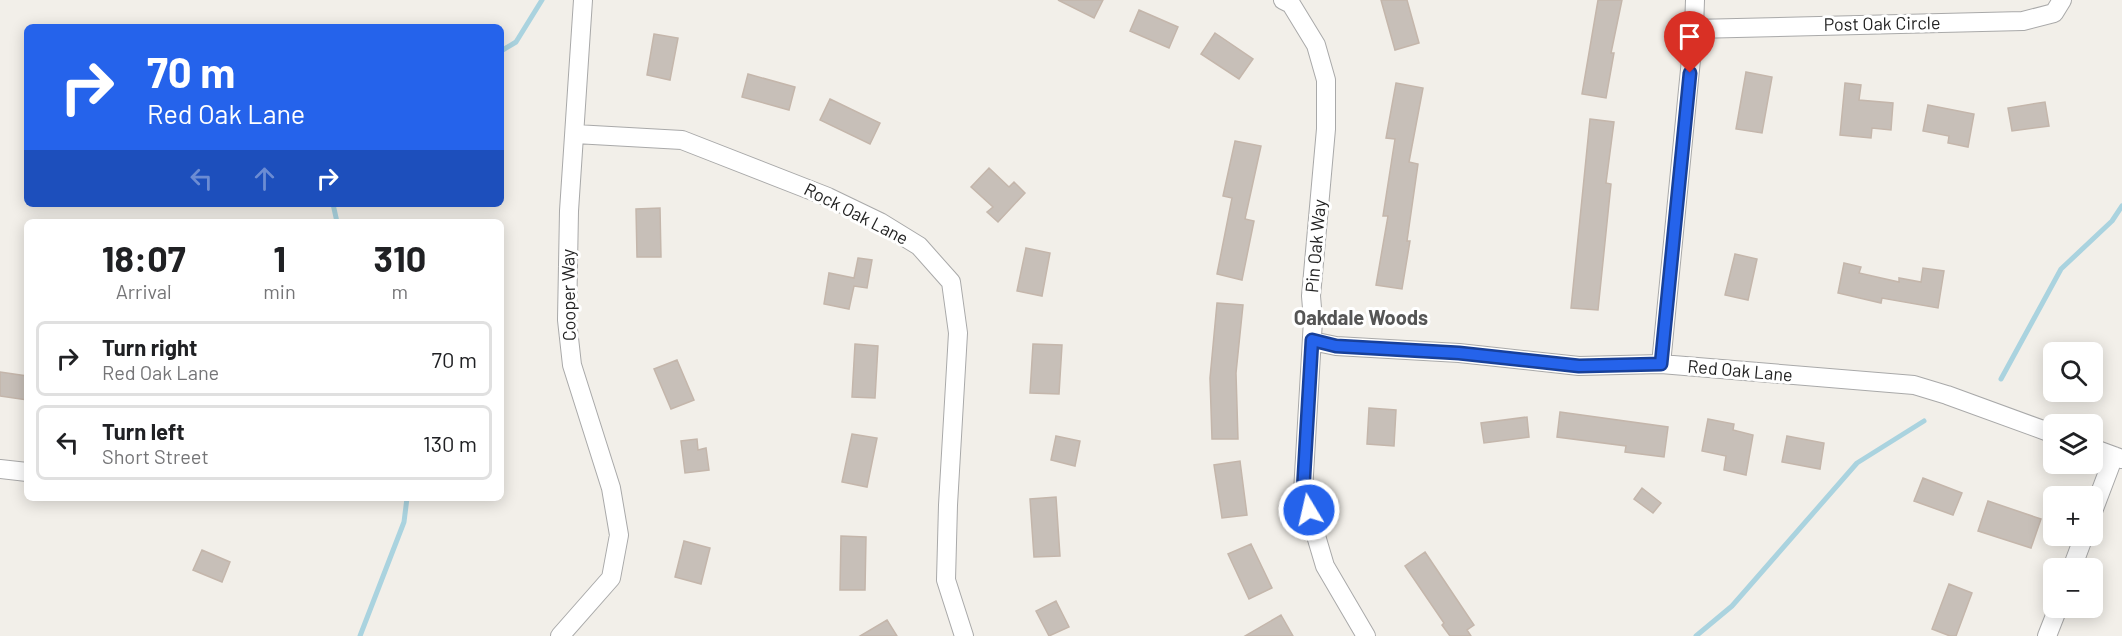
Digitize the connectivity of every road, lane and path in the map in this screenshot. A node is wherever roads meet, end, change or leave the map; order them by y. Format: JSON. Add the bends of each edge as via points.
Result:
{"nodes":[{"id":1,"x":583,"y":0,"type":"edge"},
{"id":2,"x":1283,"y":0,"type":"edge"},
{"id":3,"x":1695,"y":0,"type":"edge"},
{"id":4,"x":2062,"y":0,"type":"edge"},
{"id":5,"x":1694,"y":29,"type":"junction"},
{"id":6,"x":575,"y":134,"type":"junction"},
{"id":7,"x":1312,"y":340,"type":"junction"},
{"id":8,"x":1661,"y":364,"type":"junction"},
{"id":9,"x":2043,"y":430,"type":"edge"},
{"id":10,"x":2103,"y":452,"type":"edge"},
{"id":11,"x":2118,"y":458,"type":"edge"},
{"id":12,"x":0,"y":469,"type":"edge"},
{"id":13,"x":24,"y":472,"type":"edge"},
{"id":14,"x":2103,"y":490,"type":"edge"},
{"id":15,"x":2054,"y":618,"type":"edge"},
{"id":16,"x":560,"y":636,"type":"edge"},
{"id":17,"x":964,"y":636,"type":"edge"},
{"id":18,"x":1366,"y":636,"type":"edge"},
{"id":19,"x":2047,"y":636,"type":"edge"}],
"edges":[{"from":1,"to":6,"type":"street","name":"Cooper Way"},
{"from":2,"to":7,"type":"street","name":"Pin Oak Way","via":[[1291,4],[1316,45],[1326,80],[1326,129],[1311,296]]},
{"from":3,"to":5,"type":"street"},
{"from":4,"to":5,"type":"street","name":"Post Oak Circle","via":[[2054,13],[2023,21]]},
{"from":5,"to":8,"type":"street"},
{"from":6,"to":16,"type":"street","name":"Cooper Way","via":[[567,320],[572,365],[611,488],[619,535],[611,578]]},
{"from":6,"to":17,"type":"street","name":"Rock Oak Lane","via":[[682,140],[828,197],[919,246],[951,282],[958,333],[946,580]]},
{"from":7,"to":8,"type":"street","name":"Red Oak Lane","via":[[1336,346],[1459,353],[1579,366]]},
{"from":7,"to":18,"type":"street","name":"Pin Oak Way","via":[[1303,492],[1325,566]]},
{"from":8,"to":9,"type":"street","name":"Red Oak Lane","via":[[1914,385]]},
{"from":10,"to":11,"type":"street"},
{"from":11,"to":14,"type":"street"},
{"from":12,"to":13,"type":"street"},
{"from":15,"to":19,"type":"street"}]}
